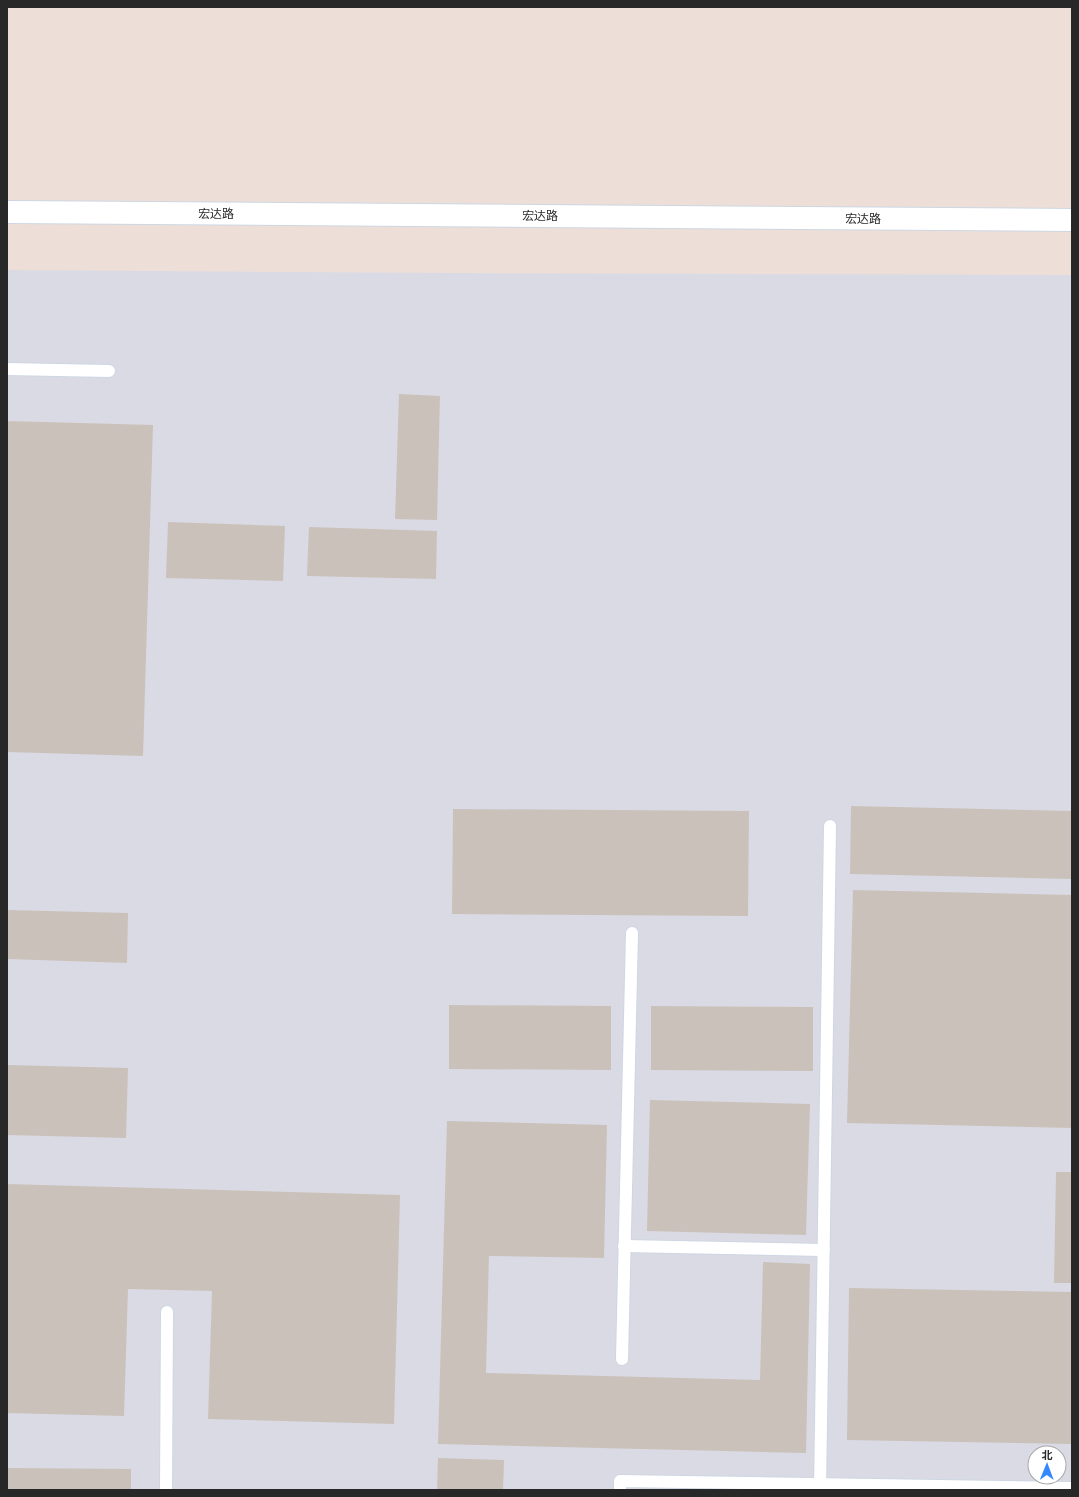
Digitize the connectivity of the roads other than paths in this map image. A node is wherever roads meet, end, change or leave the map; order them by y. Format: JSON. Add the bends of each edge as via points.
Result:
{"nodes":[{"id":1,"x":7,"y":212,"type":"edge"},
{"id":2,"x":1072,"y":220,"type":"edge"},
{"id":3,"x":7,"y":369,"type":"edge"},
{"id":4,"x":109,"y":371,"type":"dead end"},
{"id":5,"x":830,"y":826,"type":"dead end"},
{"id":6,"x":632,"y":933,"type":"dead end"},
{"id":7,"x":624,"y":1246,"type":"junction"},
{"id":8,"x":824,"y":1250,"type":"junction"},
{"id":9,"x":167,"y":1312,"type":"dead end"},
{"id":10,"x":622,"y":1359,"type":"dead end"},
{"id":11,"x":821,"y":1487,"type":"edge"},
{"id":12,"x":1072,"y":1488,"type":"edge"},
{"id":13,"x":166,"y":1490,"type":"edge"},
{"id":14,"x":620,"y":1490,"type":"edge"}],
"edges":[{"from":1,"to":2,"type":"street","name":"宏达路"},
{"from":3,"to":4,"type":"lane"},
{"from":5,"to":8,"type":"lane"},
{"from":6,"to":7,"type":"lane"},
{"from":7,"to":8,"type":"lane"},
{"from":7,"to":10,"type":"lane"},
{"from":8,"to":11,"type":"lane"},
{"from":9,"to":13,"type":"lane"},
{"from":11,"to":12,"type":"lane"},
{"from":11,"to":14,"type":"lane","via":[[620,1481]]}]}
